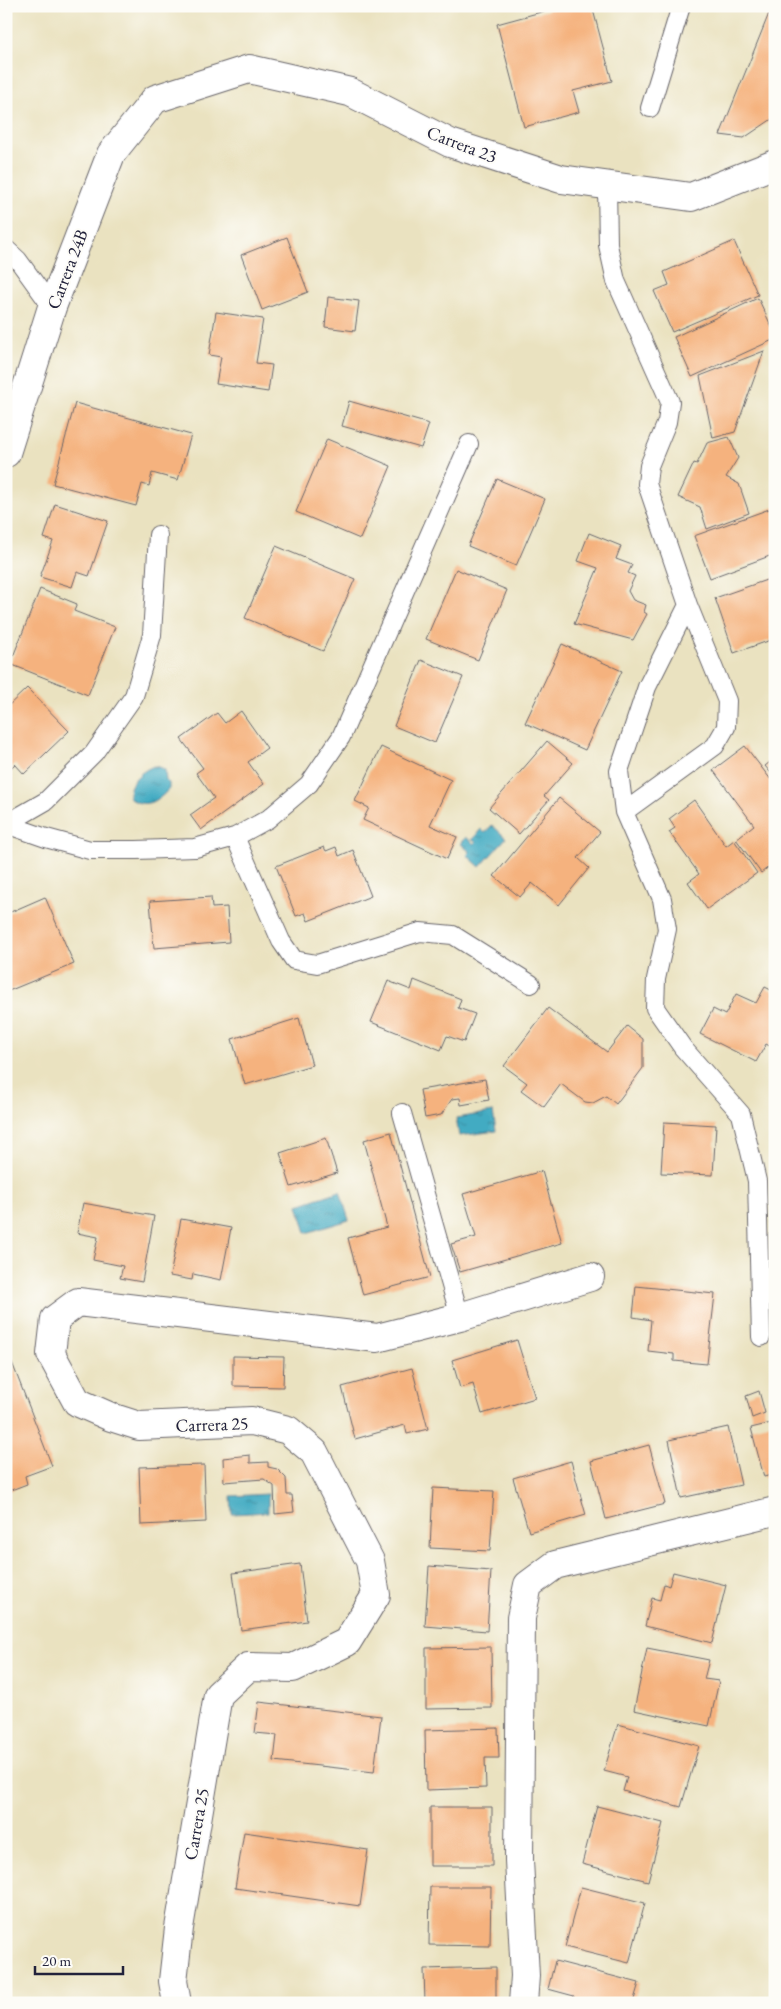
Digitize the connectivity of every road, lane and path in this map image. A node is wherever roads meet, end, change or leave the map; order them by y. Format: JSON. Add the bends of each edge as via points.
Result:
{"nodes":[{"id":1,"x":681,"y":6,"type":"edge"},
{"id":2,"x":155,"y":99,"type":"joint"},
{"id":3,"x":650,"y":108,"type":"dead end"},
{"id":4,"x":775,"y":164,"type":"edge"},
{"id":5,"x":607,"y":185,"type":"junction"},
{"id":6,"x":6,"y":250,"type":"edge"},
{"id":7,"x":52,"y":307,"type":"junction"},
{"id":8,"x":469,"y":444,"type":"dead end"},
{"id":9,"x":6,"y":453,"type":"edge"},
{"id":10,"x":158,"y":535,"type":"dead end"},
{"id":11,"x":688,"y":605,"type":"junction"},
{"id":12,"x":624,"y":812,"type":"junction"},
{"id":13,"x":235,"y":837,"type":"junction"},
{"id":14,"x":531,"y":984,"type":"dead end"},
{"id":15,"x":402,"y":1113,"type":"dead end"},
{"id":16,"x":590,"y":1277,"type":"dead end"},
{"id":17,"x":460,"y":1317,"type":"junction"},
{"id":18,"x":761,"y":1337,"type":"dead end"},
{"id":19,"x":775,"y":1512,"type":"edge"},
{"id":20,"x":177,"y":2003,"type":"edge"},
{"id":21,"x":522,"y":2003,"type":"edge"}],
"edges":[{"from":1,"to":3,"type":"lane"},
{"from":2,"to":5,"type":"street","name":"Carrera 23","via":[[249,69],[350,92],[450,143],[561,178]]},
{"from":2,"to":7,"type":"street","name":"Carrera 24B","via":[[111,154]]},
{"from":4,"to":5,"type":"street","name":"Carrera 23","via":[[691,196]]},
{"from":5,"to":11,"type":"lane","via":[[608,245],[616,281],[670,402],[667,422],[649,466],[647,484]]},
{"from":6,"to":7,"type":"lane","via":[[18,260]]},
{"from":7,"to":9,"type":"street","name":"Carrera 24B"},
{"from":8,"to":13,"type":"lane","via":[[341,736],[309,784],[268,819]]},
{"from":10,"to":13,"type":"lane","via":[[152,635],[134,696],[94,753],[46,800],[6,824],[90,850],[195,848]]},
{"from":11,"to":12,"type":"lane","via":[[647,687],[619,771]]},
{"from":11,"to":12,"type":"lane","via":[[727,701],[726,727],[715,746]]},
{"from":12,"to":18,"type":"lane","via":[[662,899],[667,929],[656,979],[655,1008],[683,1048],[741,1114],[757,1181]]},
{"from":13,"to":14,"type":"lane","via":[[281,941],[294,960],[317,964],[420,932],[453,935]]},
{"from":15,"to":17,"type":"lane"},
{"from":16,"to":17,"type":"street","name":"Carrera 25"},
{"from":17,"to":20,"type":"street","name":"Carrera 25","via":[[376,1338],[78,1302],[55,1320],[51,1354],[77,1402],[139,1426],[252,1421],[288,1430],[314,1452],[370,1561],[376,1595],[347,1642],[293,1668],[248,1667],[218,1695],[179,1928],[173,1981]]},
{"from":19,"to":21,"type":"street","via":[[555,1565],[528,1585],[521,1618],[519,1860],[525,1976]]}]}
